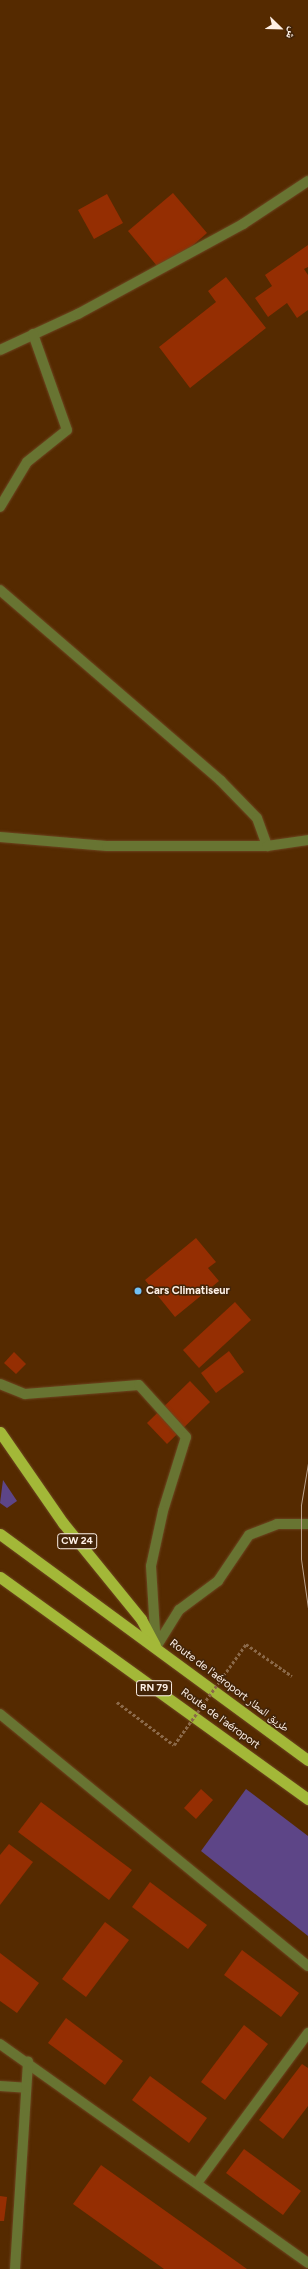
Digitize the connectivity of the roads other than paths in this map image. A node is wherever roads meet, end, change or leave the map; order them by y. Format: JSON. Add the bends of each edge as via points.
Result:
{"nodes":[{"id":1,"x":308,"y":181,"type":"edge"},
{"id":2,"x":33,"y":334,"type":"junction"},
{"id":3,"x":0,"y":350,"type":"edge"},
{"id":4,"x":0,"y":507,"type":"edge"},
{"id":5,"x":0,"y":590,"type":"edge"},
{"id":6,"x":0,"y":837,"type":"edge"},
{"id":7,"x":308,"y":840,"type":"edge"},
{"id":8,"x":267,"y":846,"type":"junction"},
{"id":9,"x":0,"y":1384,"type":"edge"},
{"id":10,"x":0,"y":1432,"type":"edge"},
{"id":11,"x":308,"y":1524,"type":"edge"},
{"id":12,"x":0,"y":1534,"type":"edge"},
{"id":13,"x":0,"y":1578,"type":"edge"},
{"id":14,"x":156,"y":1647,"type":"junction"},
{"id":15,"x":0,"y":1714,"type":"edge"},
{"id":16,"x":308,"y":1760,"type":"edge"},
{"id":17,"x":308,"y":1799,"type":"edge"},
{"id":18,"x":308,"y":1966,"type":"edge"},
{"id":19,"x":308,"y":2033,"type":"edge"},
{"id":20,"x":0,"y":2044,"type":"edge"},
{"id":21,"x":28,"y":2061,"type":"junction"},
{"id":22,"x":0,"y":2086,"type":"edge"},
{"id":23,"x":26,"y":2088,"type":"junction"},
{"id":24,"x":197,"y":2183,"type":"junction"},
{"id":25,"x":308,"y":2263,"type":"edge"},
{"id":26,"x":15,"y":2269,"type":"edge"}],
"edges":[{"from":1,"to":2,"type":"street","via":[[243,224]]},
{"from":2,"to":3,"type":"street"},
{"from":2,"to":4,"type":"street","via":[[67,430],[27,462]]},
{"from":5,"to":8,"type":"street","via":[[220,780],[257,818]]},
{"from":6,"to":8,"type":"street","via":[[107,846]]},
{"from":7,"to":8,"type":"street"},
{"from":9,"to":14,"type":"street","via":[[25,1394],[139,1385],[186,1437],[163,1511],[151,1566]]},
{"from":10,"to":14,"type":"highway","name":"Route de l'aéroport طريق المطار","number":"CW 24","via":[[63,1523],[141,1618]]},
{"from":11,"to":14,"type":"street","via":[[277,1524],[249,1535],[218,1581],[179,1610]]},
{"from":12,"to":14,"type":"highway"},
{"from":13,"to":17,"type":"highway","name":"Route de l'aéroport","number":"RN 79"},
{"from":14,"to":16,"type":"highway","name":"Route de l'aéroport طريق المطار"},
{"from":15,"to":18,"type":"street"},
{"from":19,"to":24,"type":"street"},
{"from":20,"to":21,"type":"street"},
{"from":21,"to":23,"type":"street"},
{"from":21,"to":24,"type":"street"},
{"from":22,"to":23,"type":"street"},
{"from":23,"to":26,"type":"street"},
{"from":24,"to":25,"type":"street"}]}
